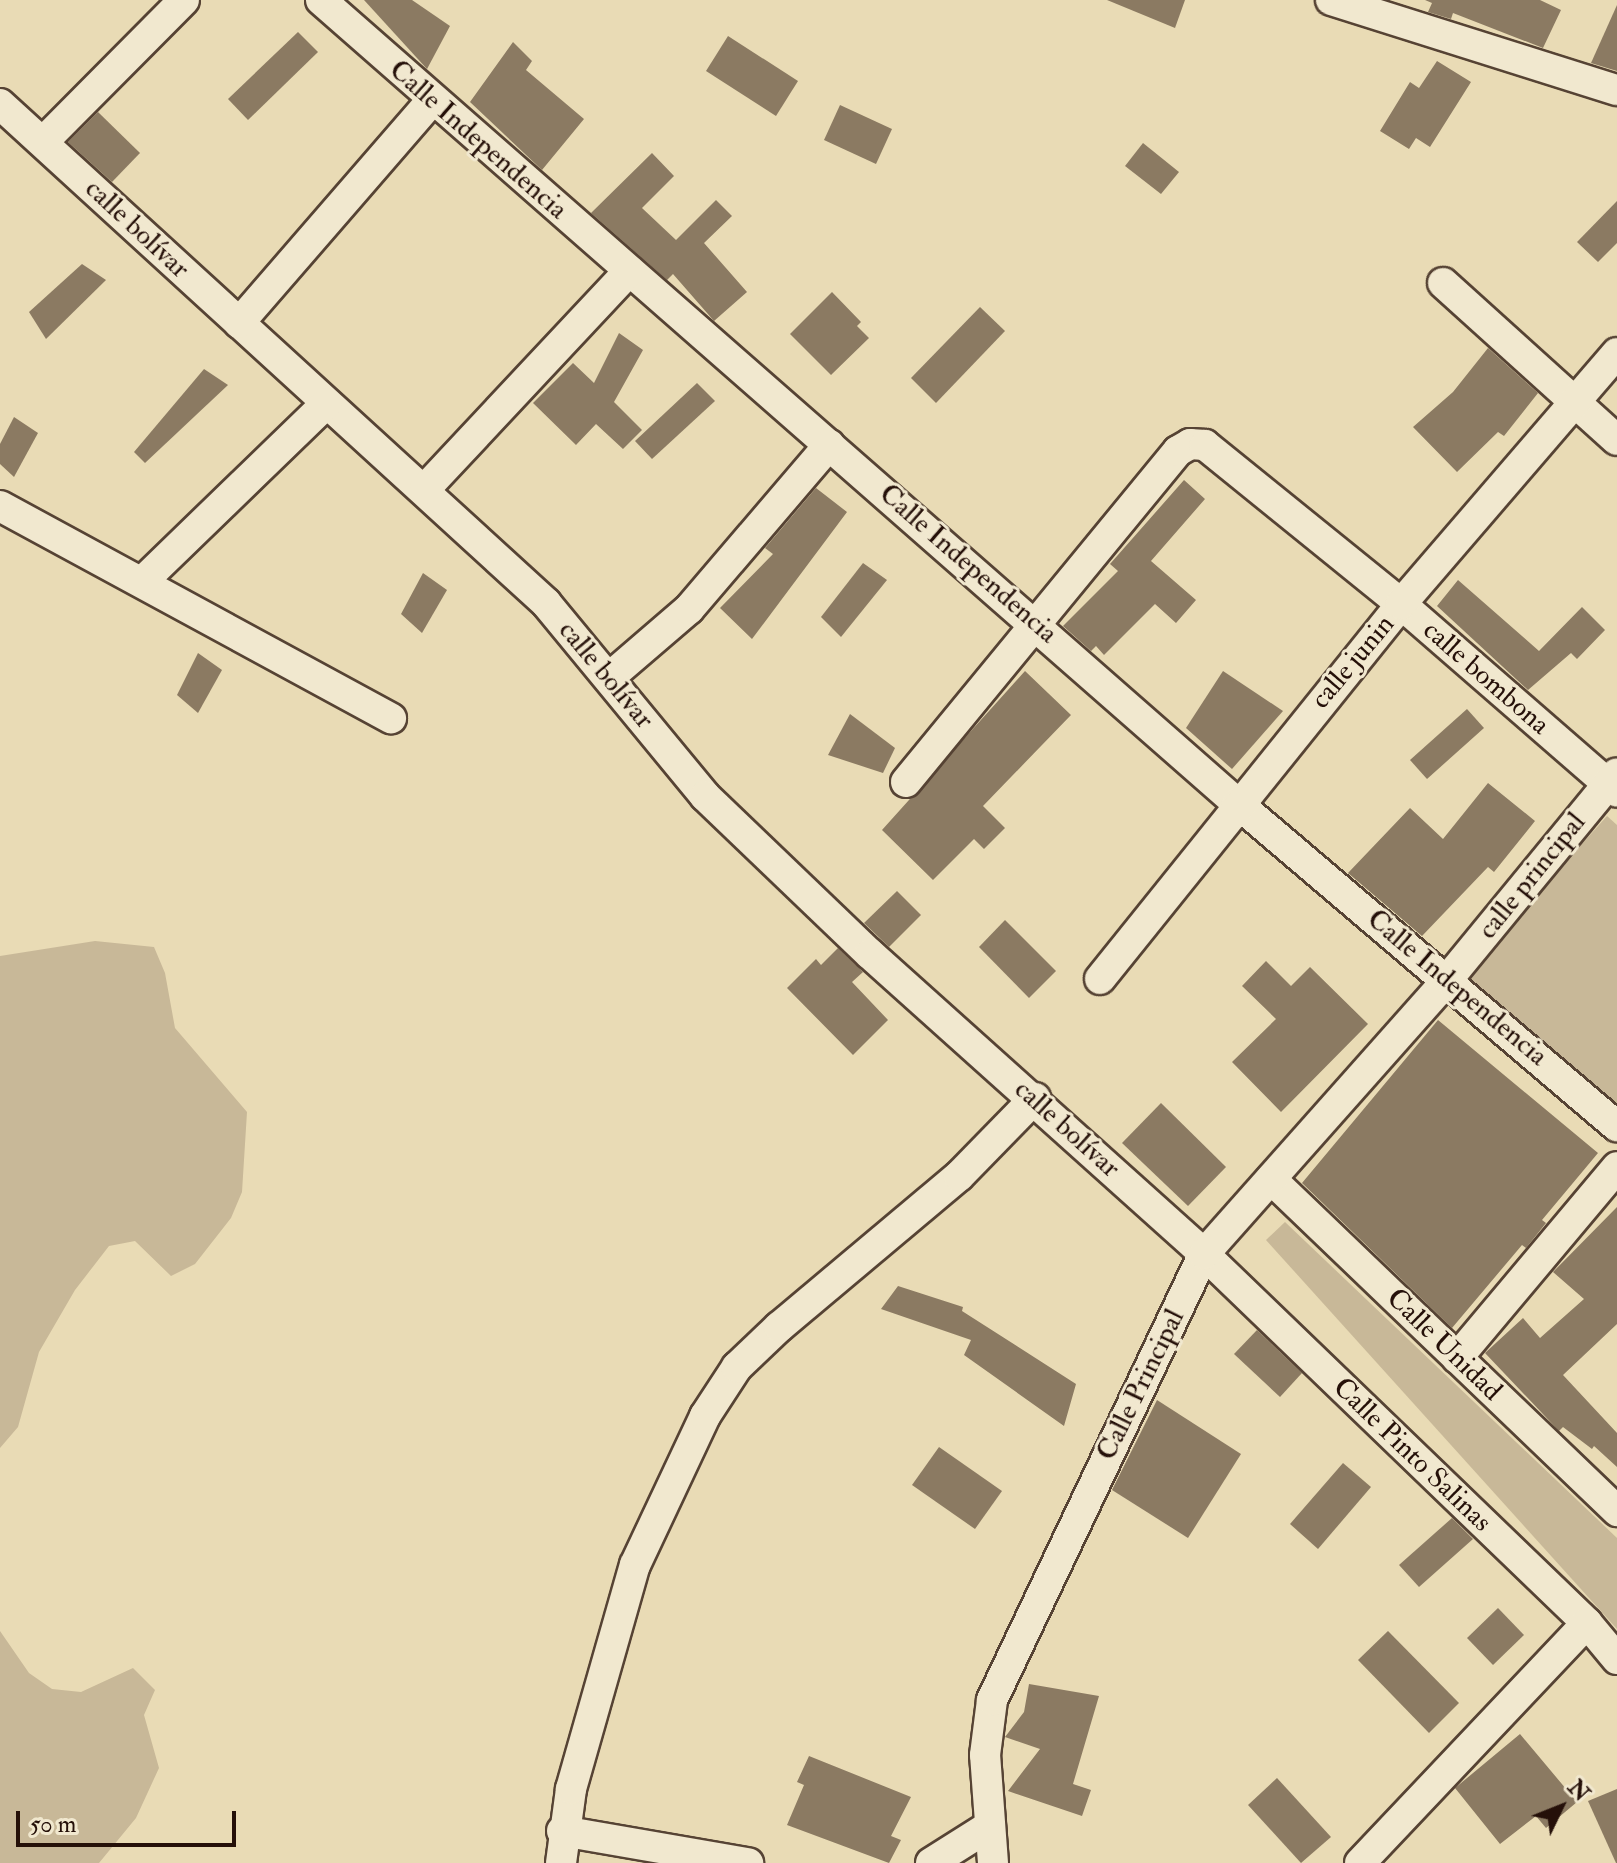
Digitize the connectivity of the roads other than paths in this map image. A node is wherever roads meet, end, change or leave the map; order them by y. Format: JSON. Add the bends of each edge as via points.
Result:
{"nodes":[{"id":1,"x":184,"y":0,"type":"edge"},
{"id":2,"x":321,"y":0,"type":"edge"},
{"id":3,"x":1331,"y":0,"type":"edge"},
{"id":4,"x":1617,"y":90,"type":"edge"},
{"id":5,"x":431,"y":101,"type":"junction"},
{"id":6,"x":0,"y":104,"type":"edge"},
{"id":7,"x":43,"y":142,"type":"junction"},
{"id":8,"x":629,"y":271,"type":"junction"},
{"id":9,"x":1443,"y":283,"type":"dead end"},
{"id":10,"x":239,"y":323,"type":"junction"},
{"id":11,"x":1617,"y":353,"type":"edge"},
{"id":12,"x":1575,"y":402,"type":"junction"},
{"id":13,"x":327,"y":403,"type":"junction"},
{"id":14,"x":1617,"y":440,"type":"edge"},
{"id":15,"x":829,"y":445,"type":"junction"},
{"id":16,"x":425,"y":489,"type":"junction"},
{"id":17,"x":0,"y":506,"type":"edge"},
{"id":18,"x":142,"y":582,"type":"junction"},
{"id":19,"x":1401,"y":604,"type":"junction"},
{"id":20,"x":1039,"y":624,"type":"junction"},
{"id":21,"x":611,"y":676,"type":"junction"},
{"id":22,"x":391,"y":718,"type":"dead end"},
{"id":23,"x":906,"y":782,"type":"dead end"},
{"id":24,"x":1614,"y":783,"type":"edge"},
{"id":25,"x":1237,"y":803,"type":"junction"},
{"id":26,"x":1100,"y":979,"type":"dead end"},
{"id":27,"x":1448,"y":979,"type":"junction"},
{"id":28,"x":1035,"y":1098,"type":"junction"},
{"id":29,"x":1617,"y":1126,"type":"edge"},
{"id":30,"x":1617,"y":1167,"type":"edge"},
{"id":31,"x":1271,"y":1179,"type":"junction"},
{"id":32,"x":1204,"y":1254,"type":"junction"},
{"id":33,"x":1457,"y":1358,"type":"junction"},
{"id":34,"x":1617,"y":1511,"type":"edge"},
{"id":35,"x":1587,"y":1623,"type":"junction"},
{"id":36,"x":1617,"y":1659,"type":"edge"},
{"id":37,"x":988,"y":1827,"type":"junction"},
{"id":38,"x":562,"y":1831,"type":"junction"},
{"id":39,"x":561,"y":1863,"type":"edge"},
{"id":40,"x":748,"y":1863,"type":"edge"},
{"id":41,"x":931,"y":1863,"type":"edge"},
{"id":42,"x":993,"y":1863,"type":"edge"},
{"id":43,"x":1360,"y":1863,"type":"edge"}],
"edges":[{"from":1,"to":7,"type":"street"},
{"from":2,"to":5,"type":"street","name":"Calle Independencia"},
{"from":3,"to":4,"type":"street"},
{"from":5,"to":8,"type":"street","name":"Calle Independencia"},
{"from":5,"to":10,"type":"street"},
{"from":6,"to":7,"type":"street","name":"calle bolívar"},
{"from":7,"to":10,"type":"street","name":"calle bolívar"},
{"from":8,"to":15,"type":"street","name":"Calle Independencia"},
{"from":8,"to":16,"type":"street"},
{"from":9,"to":12,"type":"street"},
{"from":10,"to":13,"type":"street","name":"calle bolívar"},
{"from":11,"to":12,"type":"street","name":"calle junin"},
{"from":12,"to":14,"type":"street"},
{"from":12,"to":19,"type":"street","name":"calle junin"},
{"from":13,"to":16,"type":"street","name":"calle bolívar"},
{"from":13,"to":18,"type":"street"},
{"from":15,"to":20,"type":"street","name":"Calle Independencia"},
{"from":15,"to":21,"type":"street","via":[[689,609]]},
{"from":16,"to":21,"type":"street","name":"calle bolívar","via":[[546,603]]},
{"from":17,"to":18,"type":"street"},
{"from":18,"to":22,"type":"street"},
{"from":19,"to":20,"type":"street","name":"calle bombona","via":[[1205,445],[1178,451]]},
{"from":19,"to":24,"type":"street","name":"calle bombona"},
{"from":19,"to":25,"type":"street","name":"calle junin"},
{"from":20,"to":23,"type":"street"},
{"from":20,"to":25,"type":"street","name":"Calle Independencia"},
{"from":21,"to":28,"type":"street","name":"calle bolívar","via":[[705,796],[870,954]]},
{"from":24,"to":27,"type":"street","name":"calle principal"},
{"from":25,"to":26,"type":"street","name":"calle junin"},
{"from":25,"to":27,"type":"street","name":"Calle Independencia"},
{"from":27,"to":29,"type":"street","name":"Calle Independencia"},
{"from":27,"to":31,"type":"street","name":"Calle Principal"},
{"from":28,"to":32,"type":"street","name":"calle bolívar"},
{"from":28,"to":38,"type":"street","via":[[959,1176],[758,1347],[705,1416],[635,1565]]},
{"from":30,"to":33,"type":"street"},
{"from":31,"to":32,"type":"street","name":"Calle Principal"},
{"from":31,"to":33,"type":"street","name":"Calle Unidad"},
{"from":32,"to":35,"type":"street","name":"Calle Pinto Salinas"},
{"from":32,"to":37,"type":"street","name":"Calle Principal","via":[[992,1700],[985,1755]]},
{"from":33,"to":34,"type":"street","name":"Calle Unidad"},
{"from":35,"to":36,"type":"street","name":"Calle Pinto Salinas"},
{"from":35,"to":43,"type":"street"},
{"from":37,"to":41,"type":"street"},
{"from":37,"to":42,"type":"street","name":"Calle Principal"},
{"from":38,"to":39,"type":"street"},
{"from":38,"to":40,"type":"street"}]}
